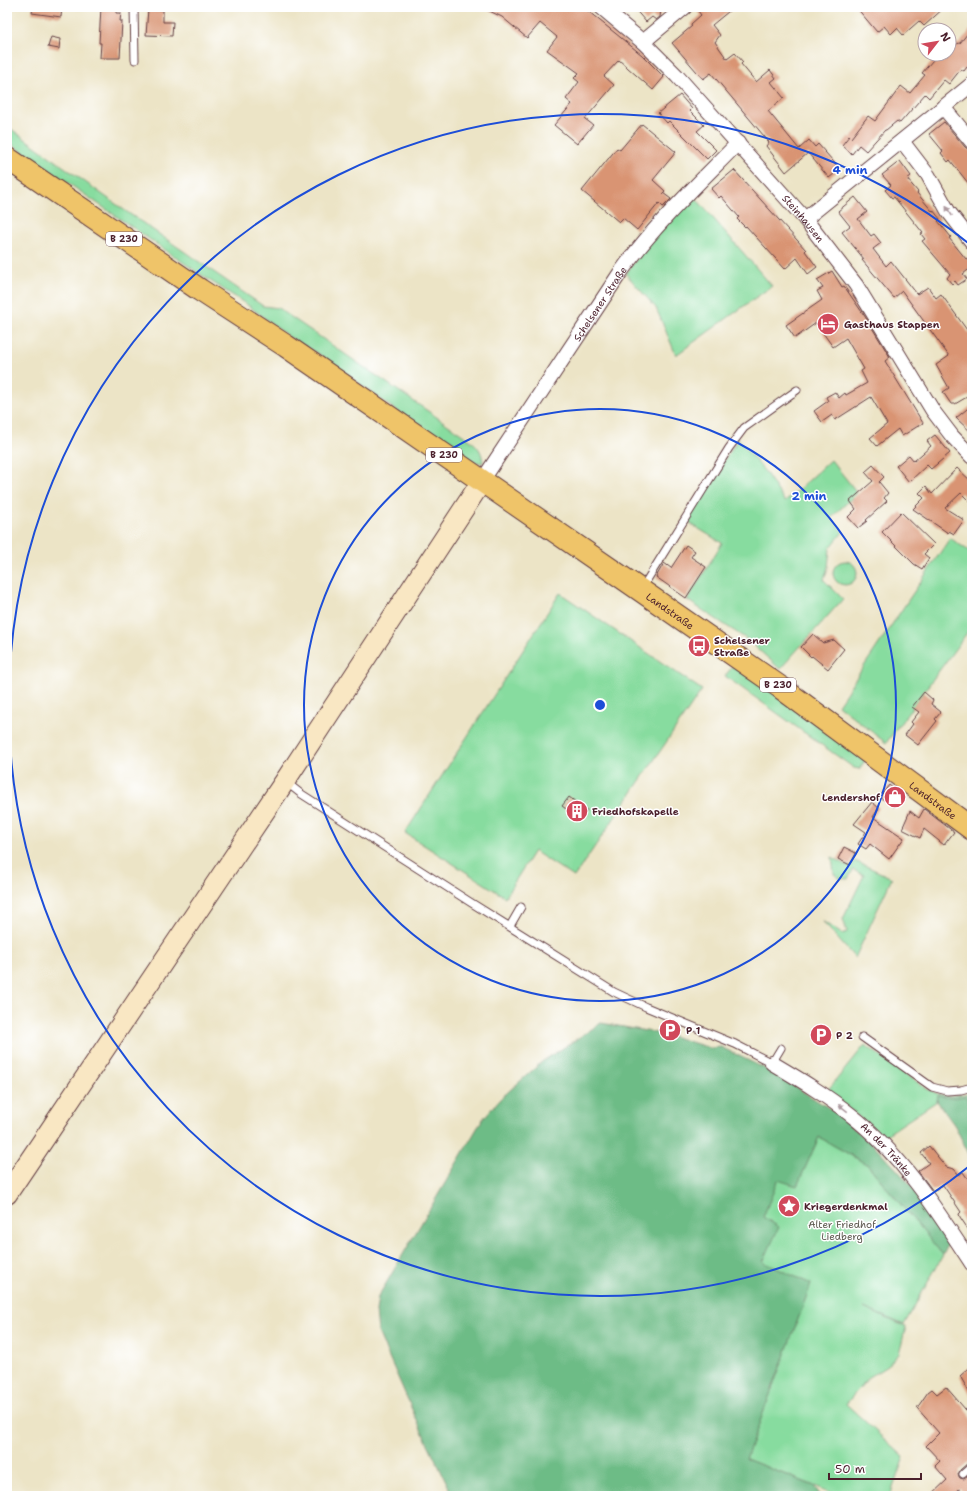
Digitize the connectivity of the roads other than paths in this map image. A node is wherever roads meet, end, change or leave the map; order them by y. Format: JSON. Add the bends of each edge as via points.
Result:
{"nodes":[{"id":1,"x":134,"y":7,"type":"edge"},
{"id":2,"x":601,"y":7,"type":"edge"},
{"id":3,"x":685,"y":7,"type":"edge"},
{"id":4,"x":643,"y":42,"type":"junction"},
{"id":5,"x":134,"y":60,"type":"dead end"},
{"id":6,"x":972,"y":84,"type":"edge"},
{"id":7,"x":943,"y":107,"type":"junction"},
{"id":8,"x":902,"y":141,"type":"junction"},
{"id":9,"x":972,"y":142,"type":"edge"},
{"id":10,"x":738,"y":143,"type":"junction"},
{"id":11,"x":7,"y":158,"type":"edge"},
{"id":12,"x":805,"y":219,"type":"junction"},
{"id":13,"x":972,"y":242,"type":"edge"},
{"id":14,"x":797,"y":390,"type":"dead end"},
{"id":15,"x":972,"y":457,"type":"edge"},
{"id":16,"x":482,"y":481,"type":"junction"},
{"id":17,"x":640,"y":590,"type":"junction"},
{"id":18,"x":285,"y":781,"type":"junction"},
{"id":19,"x":972,"y":829,"type":"edge"},
{"id":20,"x":522,"y":907,"type":"dead end"},
{"id":21,"x":510,"y":926,"type":"junction"},
{"id":22,"x":862,"y":1037,"type":"dead end"},
{"id":23,"x":781,"y":1048,"type":"dead end"},
{"id":24,"x":772,"y":1063,"type":"junction"},
{"id":25,"x":972,"y":1087,"type":"edge"},
{"id":26,"x":7,"y":1194,"type":"edge"},
{"id":27,"x":972,"y":1264,"type":"edge"},
{"id":28,"x":972,"y":1466,"type":"edge"},
{"id":29,"x":963,"y":1474,"type":"dead end"}],
"edges":[{"from":1,"to":5,"type":"lane"},
{"from":2,"to":4,"type":"street","name":"Steinhausen"},
{"from":3,"to":4,"type":"street"},
{"from":4,"to":10,"type":"street","name":"Steinhausen"},
{"from":6,"to":7,"type":"street"},
{"from":7,"to":8,"type":"street"},
{"from":7,"to":9,"type":"street"},
{"from":8,"to":12,"type":"street"},
{"from":13,"to":8,"type":"street","one_way":true,"via":[[948,211],[928,175]]},
{"from":10,"to":12,"type":"street","name":"Steinhausen"},
{"from":10,"to":16,"type":"street","name":"Schelsener Straße","via":[[639,247]]},
{"from":11,"to":16,"type":"main road","number":"B 230"},
{"from":12,"to":15,"type":"street","name":"Steinhausen","via":[[856,285],[933,411]]},
{"from":14,"to":17,"type":"lane","via":[[740,432]]},
{"from":16,"to":17,"type":"main road","name":"Landstraße","number":"B 230"},
{"from":16,"to":18,"type":"street"},
{"from":17,"to":19,"type":"main road","name":"Landstraße","number":"B 230","via":[[780,687]]},
{"from":18,"to":21,"type":"lane"},
{"from":18,"to":26,"type":"street"},
{"from":20,"to":21,"type":"lane"},
{"from":21,"to":24,"type":"lane","via":[[622,996],[735,1044]]},
{"from":22,"to":25,"type":"lane","via":[[932,1087],[951,1091]]},
{"from":23,"to":24,"type":"lane"},
{"from":27,"to":24,"type":"street","name":"An der Tränke","one_way":true,"via":[[933,1205],[879,1140],[823,1093]]},
{"from":28,"to":29,"type":"lane"}]}
